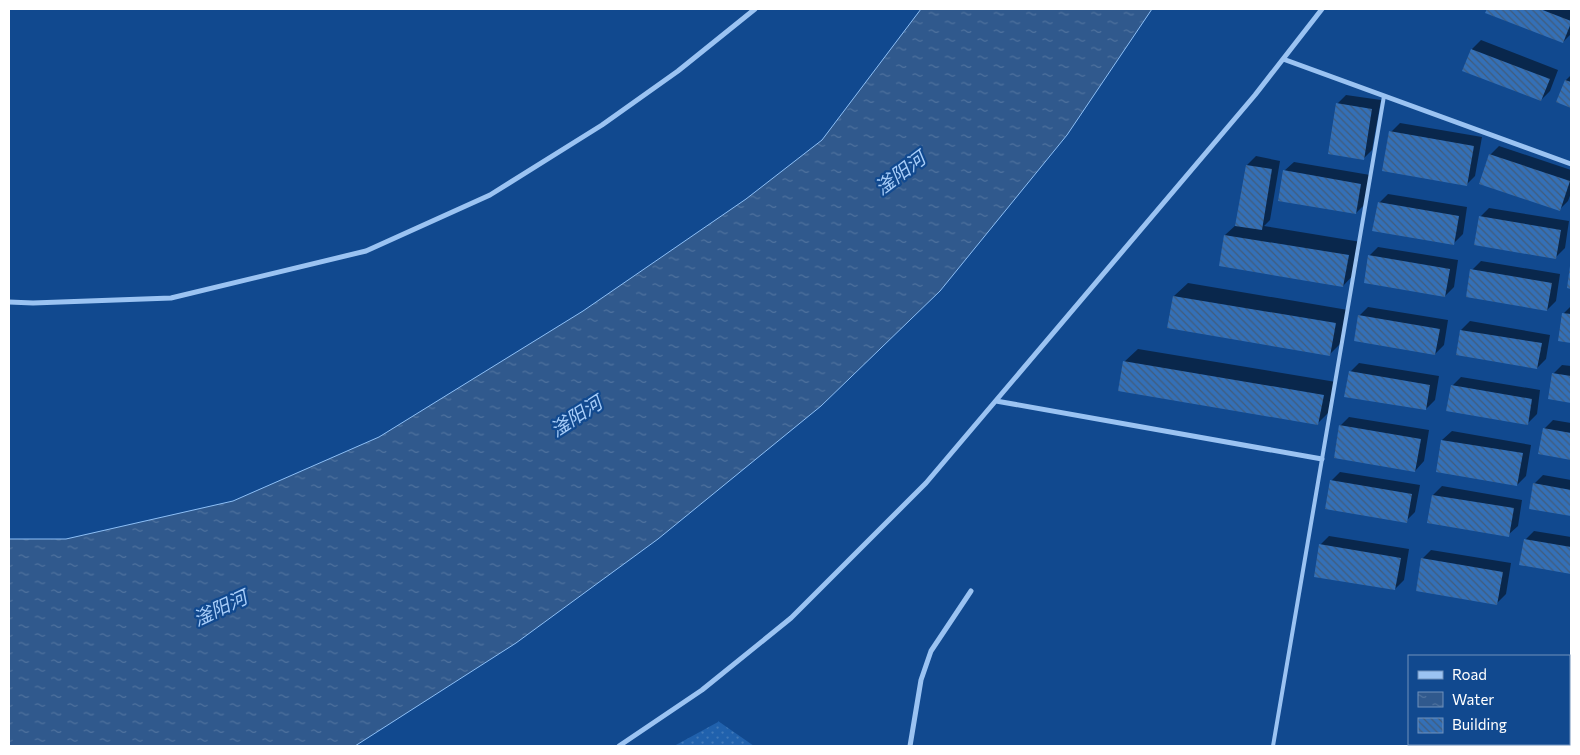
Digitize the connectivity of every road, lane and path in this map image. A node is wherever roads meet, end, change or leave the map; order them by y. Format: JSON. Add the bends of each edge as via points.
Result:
{"nodes":[{"id":1,"x":755,"y":9,"type":"edge"},
{"id":2,"x":1322,"y":9,"type":"edge"},
{"id":3,"x":1283,"y":59,"type":"junction"},
{"id":4,"x":1384,"y":96,"type":"junction"},
{"id":5,"x":1571,"y":164,"type":"edge"},
{"id":6,"x":9,"y":302,"type":"edge"},
{"id":7,"x":996,"y":400,"type":"junction"},
{"id":8,"x":1322,"y":459,"type":"junction"},
{"id":9,"x":971,"y":591,"type":"dead end"},
{"id":10,"x":619,"y":746,"type":"edge"},
{"id":11,"x":910,"y":746,"type":"edge"},
{"id":12,"x":1273,"y":746,"type":"edge"}],
"edges":[{"from":1,"to":6,"type":"street","via":[[602,125],[490,195],[366,250],[172,298]]},
{"from":2,"to":3,"type":"street"},
{"from":3,"to":4,"type":"street"},
{"from":3,"to":7,"type":"street"},
{"from":4,"to":5,"type":"street"},
{"from":4,"to":8,"type":"lane"},
{"from":7,"to":8,"type":"street"},
{"from":7,"to":10,"type":"street","via":[[926,483],[791,618],[702,690]]},
{"from":8,"to":12,"type":"lane"},
{"from":9,"to":11,"type":"street","via":[[932,651],[921,680]]}]}
